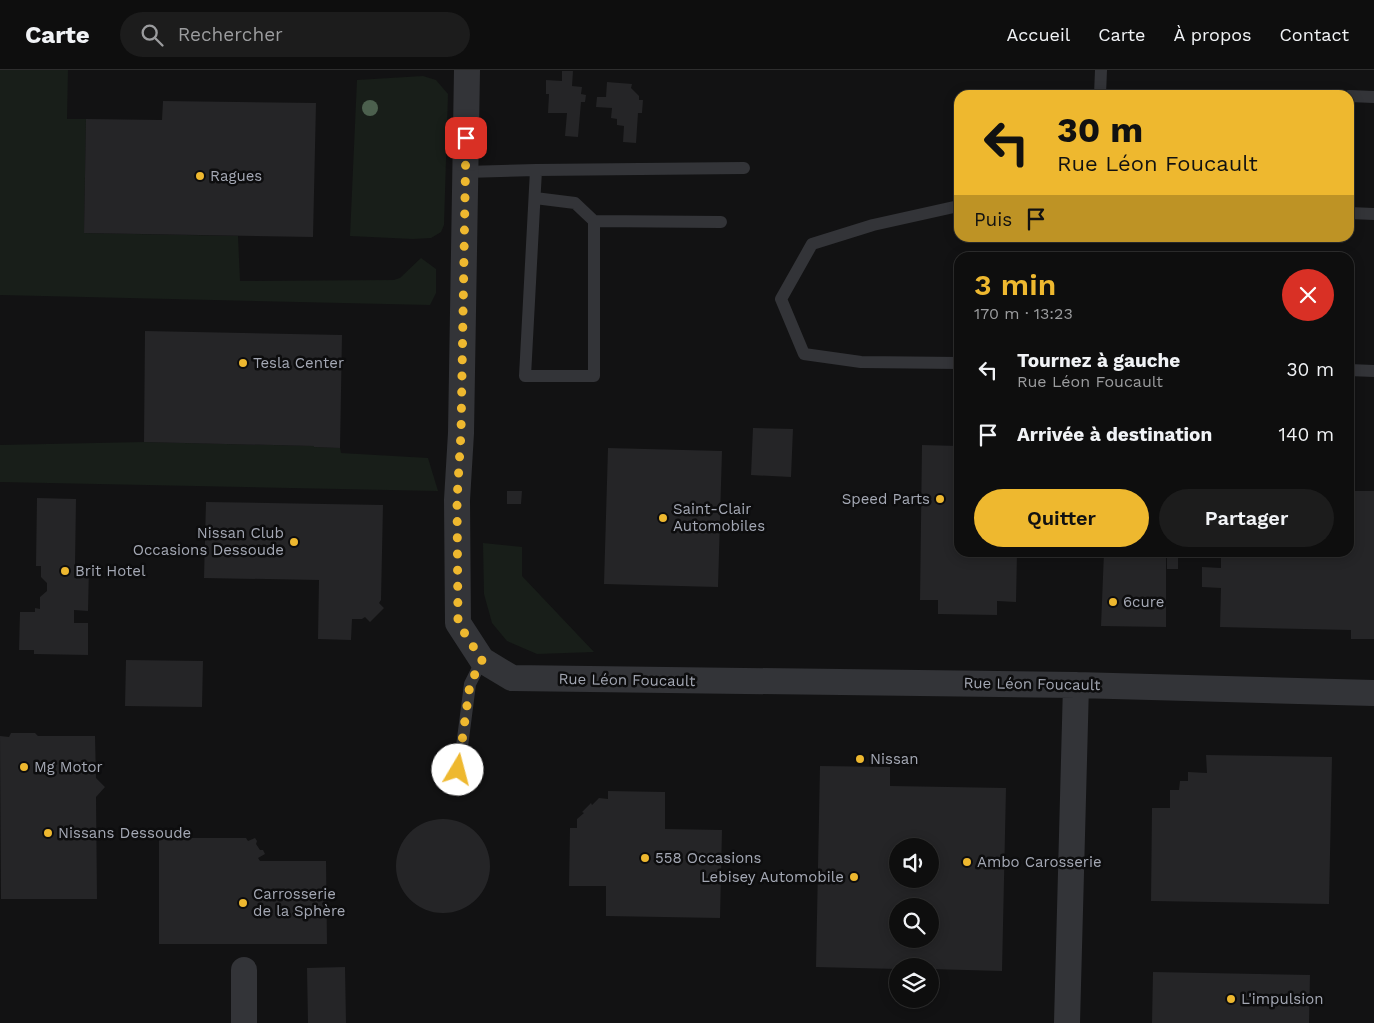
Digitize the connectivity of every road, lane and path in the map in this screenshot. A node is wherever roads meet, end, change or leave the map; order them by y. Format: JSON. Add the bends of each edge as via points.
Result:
{"nodes":[{"id":1,"x":467,"y":70,"type":"edge"},
{"id":2,"x":1101,"y":70,"type":"edge"},
{"id":3,"x":1100,"y":90,"type":"edge"},
{"id":4,"x":1354,"y":96,"type":"edge"},
{"id":5,"x":1374,"y":97,"type":"edge"},
{"id":6,"x":744,"y":168,"type":"dead end"},
{"id":7,"x":536,"y":170,"type":"junction"},
{"id":8,"x":465,"y":172,"type":"junction"},
{"id":9,"x":534,"y":198,"type":"junction"},
{"id":10,"x":954,"y":207,"type":"edge"},
{"id":11,"x":1354,"y":213,"type":"edge"},
{"id":12,"x":1374,"y":214,"type":"edge"},
{"id":13,"x":594,"y":221,"type":"junction"},
{"id":14,"x":721,"y":222,"type":"dead end"},
{"id":15,"x":954,"y":363,"type":"edge"},
{"id":16,"x":1354,"y":370,"type":"edge"},
{"id":17,"x":1374,"y":371,"type":"edge"},
{"id":18,"x":482,"y":660,"type":"junction"},
{"id":19,"x":1076,"y":685,"type":"junction"},
{"id":20,"x":1374,"y":693,"type":"edge"},
{"id":21,"x":458,"y":770,"type":"dead end"},
{"id":22,"x":244,"y":970,"type":"dead end"},
{"id":23,"x":244,"y":1023,"type":"edge"},
{"id":24,"x":1068,"y":1023,"type":"edge"}],
"edges":[{"from":1,"to":8,"type":"street","name":"Rue Léon Foucault"},
{"from":2,"to":3,"type":"lane"},
{"from":4,"to":5,"type":"lane"},
{"from":6,"to":7,"type":"lane"},
{"from":7,"to":8,"type":"lane"},
{"from":7,"to":9,"type":"lane"},
{"from":8,"to":18,"type":"street","name":"Rue Léon Foucault","via":[[457,500],[458,623]]},
{"from":9,"to":13,"type":"lane","via":[[575,203]]},
{"from":9,"to":13,"type":"lane","via":[[525,376],[594,376]]},
{"from":10,"to":15,"type":"lane","via":[[873,225],[812,244],[781,299],[804,354],[861,362]]},
{"from":11,"to":12,"type":"lane"},
{"from":13,"to":14,"type":"lane"},
{"from":16,"to":17,"type":"lane"},
{"from":18,"to":19,"type":"street","name":"Rue Léon Foucault","via":[[512,678]]},
{"from":18,"to":21,"type":"lane","via":[[470,684]]},
{"from":19,"to":20,"type":"street","name":"Rue Léon Foucault"},
{"from":19,"to":24,"type":"street"},
{"from":22,"to":23,"type":"street"}]}
